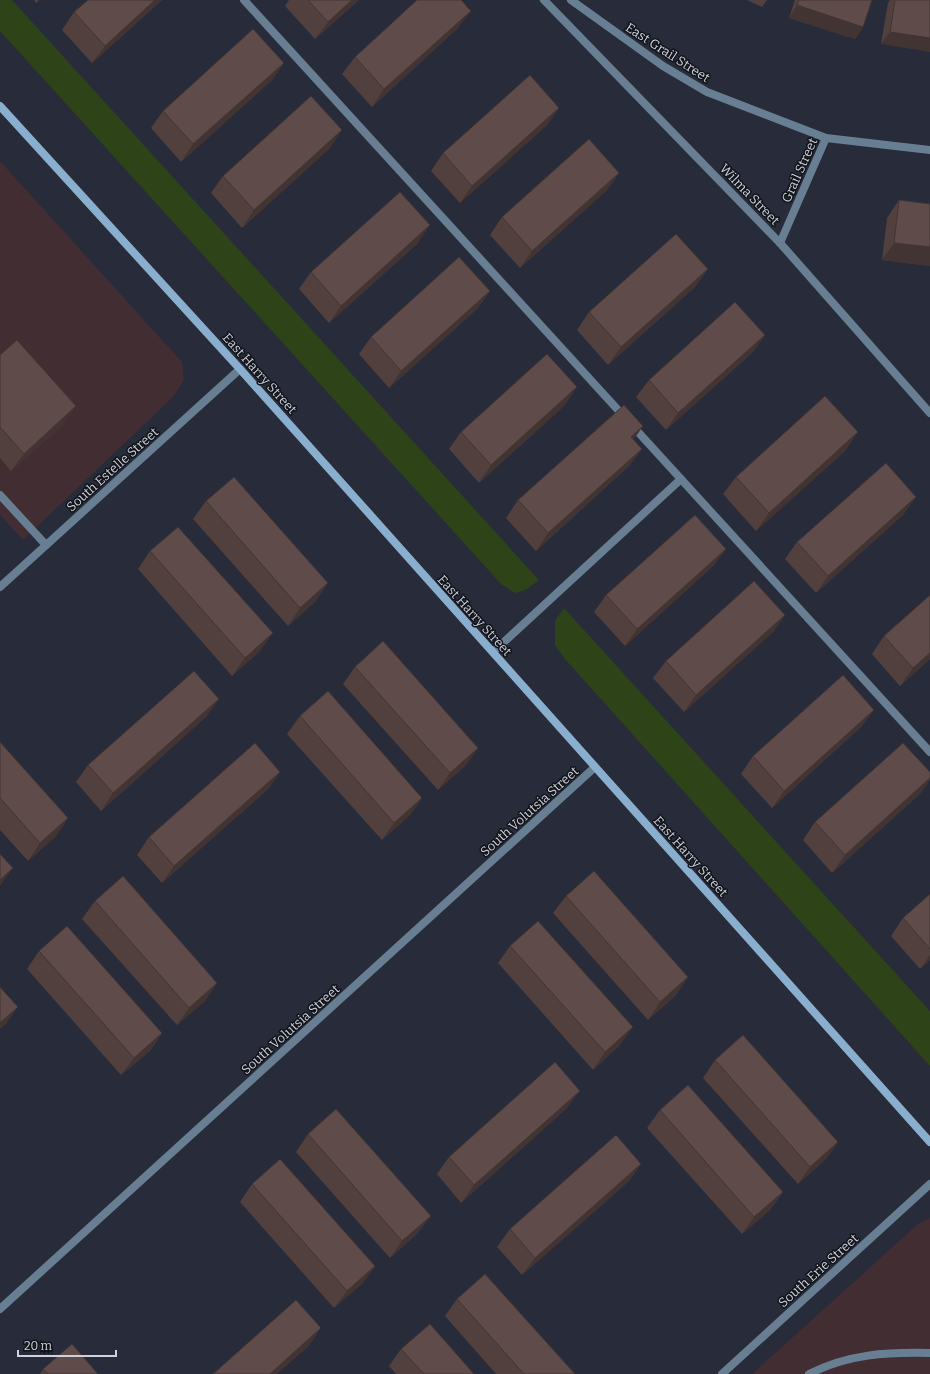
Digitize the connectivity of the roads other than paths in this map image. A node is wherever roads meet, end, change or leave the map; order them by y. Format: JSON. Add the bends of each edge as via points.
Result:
{"nodes":[{"id":1,"x":244,"y":0,"type":"edge"},
{"id":2,"x":544,"y":0,"type":"edge"},
{"id":3,"x":571,"y":0,"type":"edge"},
{"id":4,"x":0,"y":106,"type":"edge"},
{"id":5,"x":826,"y":138,"type":"junction"},
{"id":6,"x":930,"y":150,"type":"edge"},
{"id":7,"x":780,"y":242,"type":"junction"},
{"id":8,"x":240,"y":369,"type":"junction"},
{"id":9,"x":930,"y":413,"type":"edge"},
{"id":10,"x":681,"y":479,"type":"junction"},
{"id":11,"x":0,"y":494,"type":"edge"},
{"id":12,"x":46,"y":545,"type":"junction"},
{"id":13,"x":0,"y":587,"type":"edge"},
{"id":14,"x":493,"y":652,"type":"junction"},
{"id":15,"x":930,"y":752,"type":"edge"},
{"id":16,"x":595,"y":767,"type":"junction"},
{"id":17,"x":930,"y":1142,"type":"edge"},
{"id":18,"x":930,"y":1184,"type":"edge"},
{"id":19,"x":0,"y":1309,"type":"edge"},
{"id":20,"x":930,"y":1353,"type":"edge"},
{"id":21,"x":722,"y":1374,"type":"edge"},
{"id":22,"x":809,"y":1374,"type":"edge"}],
"edges":[{"from":1,"to":10,"type":"street"},
{"from":2,"to":7,"type":"street","name":"Wilma Street"},
{"from":3,"to":5,"type":"street","name":"East Grail Street","via":[[663,66],[707,92]]},
{"from":4,"to":8,"type":"main road","name":"East Harry Street"},
{"from":5,"to":6,"type":"street","name":"Grail Street"},
{"from":5,"to":7,"type":"street","name":"Grail Street"},
{"from":7,"to":9,"type":"street","name":"Wilma Street"},
{"from":8,"to":12,"type":"street","name":"South Estelle Street"},
{"from":8,"to":14,"type":"main road","name":"East Harry Street"},
{"from":10,"to":14,"type":"street"},
{"from":10,"to":15,"type":"street"},
{"from":11,"to":12,"type":"street"},
{"from":12,"to":13,"type":"street","name":"South Estelle Street"},
{"from":14,"to":16,"type":"main road","name":"East Harry Street"},
{"from":16,"to":17,"type":"main road","name":"East Harry Street"},
{"from":16,"to":19,"type":"street","name":"South Volutsia Street"},
{"from":18,"to":21,"type":"street","name":"South Erie Street"},
{"from":20,"to":22,"type":"street","via":[[897,1353],[843,1360]]}]}
